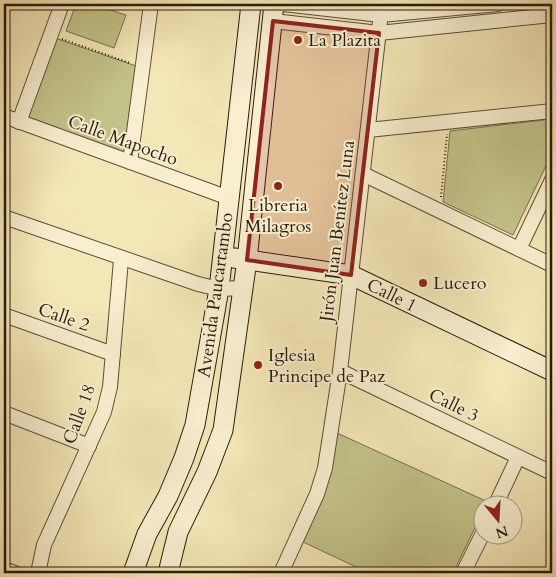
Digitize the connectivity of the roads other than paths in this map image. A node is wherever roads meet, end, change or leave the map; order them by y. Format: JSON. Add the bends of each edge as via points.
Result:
{"nodes":[{"id":1,"x":62,"y":4,"type":"edge"},
{"id":2,"x":151,"y":4,"type":"edge"},
{"id":3,"x":251,"y":4,"type":"edge"},
{"id":4,"x":283,"y":4,"type":"edge"},
{"id":5,"x":498,"y":4,"type":"edge"},
{"id":6,"x":382,"y":9,"type":"edge"},
{"id":7,"x":273,"y":12,"type":"edge"},
{"id":8,"x":552,"y":15,"type":"edge"},
{"id":9,"x":379,"y":33,"type":"junction"},
{"id":10,"x":552,"y":111,"type":"edge"},
{"id":11,"x":4,"y":116,"type":"edge"},
{"id":12,"x":19,"y":122,"type":"junction"},
{"id":13,"x":368,"y":130,"type":"junction"},
{"id":14,"x":130,"y":162,"type":"junction"},
{"id":15,"x":362,"y":174,"type":"junction"},
{"id":16,"x":552,"y":180,"type":"edge"},
{"id":17,"x":229,"y":198,"type":"junction"},
{"id":18,"x":4,"y":217,"type":"edge"},
{"id":19,"x":519,"y":249,"type":"junction"},
{"id":20,"x":221,"y":257,"type":"junction"},
{"id":21,"x":121,"y":260,"type":"junction"},
{"id":22,"x":247,"y":260,"type":"junction"},
{"id":23,"x":552,"y":265,"type":"edge"},
{"id":24,"x":351,"y":275,"type":"junction"},
{"id":25,"x":243,"y":288,"type":"junction"},
{"id":26,"x":219,"y":290,"type":"junction"},
{"id":27,"x":4,"y":315,"type":"edge"},
{"id":28,"x":113,"y":354,"type":"junction"},
{"id":29,"x":340,"y":371,"type":"junction"},
{"id":30,"x":552,"y":371,"type":"edge"},
{"id":31,"x":4,"y":413,"type":"edge"},
{"id":32,"x":89,"y":446,"type":"junction"},
{"id":33,"x":518,"y":457,"type":"junction"},
{"id":34,"x":552,"y":473,"type":"edge"},
{"id":35,"x":501,"y":494,"type":"edge"},
{"id":36,"x":477,"y":544,"type":"edge"},
{"id":37,"x":4,"y":569,"type":"edge"},
{"id":38,"x":15,"y":573,"type":"edge"},
{"id":39,"x":38,"y":573,"type":"edge"},
{"id":40,"x":133,"y":573,"type":"edge"},
{"id":41,"x":168,"y":573,"type":"edge"},
{"id":42,"x":280,"y":573,"type":"edge"},
{"id":43,"x":463,"y":573,"type":"edge"}],
"edges":[{"from":1,"to":12,"type":"street"},
{"from":2,"to":14,"type":"street"},
{"from":3,"to":17,"type":"main road","name":"Avenida Paucartambo"},
{"from":4,"to":6,"type":"street"},
{"from":5,"to":6,"type":"street"},
{"from":6,"to":9,"type":"street","name":"Jirón Juan Benítez Luna"},
{"from":7,"to":9,"type":"street"},
{"from":7,"to":22,"type":"main road","name":"Avenida Paucartambo"},
{"from":8,"to":9,"type":"street"},
{"from":9,"to":13,"type":"street","name":"Jirón Juan Benítez Luna"},
{"from":10,"to":13,"type":"street"},
{"from":11,"to":12,"type":"street","name":"Calle Mapocho"},
{"from":12,"to":14,"type":"street","name":"Calle Mapocho"},
{"from":13,"to":15,"type":"street","name":"Jirón Juan Benítez Luna"},
{"from":14,"to":17,"type":"street","name":"Calle Mapocho"},
{"from":15,"to":19,"type":"street"},
{"from":15,"to":24,"type":"street","name":"Jirón Juan Benítez Luna"},
{"from":16,"to":19,"type":"street"},
{"from":17,"to":20,"type":"main road","name":"Avenida Paucartambo"},
{"from":18,"to":21,"type":"street"},
{"from":19,"to":23,"type":"street"},
{"from":20,"to":22,"type":"main road","name":"Calle 1"},
{"from":20,"to":26,"type":"main road","name":"Avenida Paucartambo"},
{"from":21,"to":26,"type":"street"},
{"from":21,"to":28,"type":"street","name":"Calle 18"},
{"from":22,"to":24,"type":"main road","name":"Calle 1"},
{"from":22,"to":25,"type":"main road","name":"Avenida Paucartambo"},
{"from":24,"to":29,"type":"street","name":"Jirón Juan Benítez Luna"},
{"from":24,"to":30,"type":"main road","name":"Calle 1"},
{"from":25,"to":26,"type":"street"},
{"from":25,"to":41,"type":"main road","name":"Avenida Paucartambo","via":[[223,430],[178,532]]},
{"from":26,"to":40,"type":"main road","name":"Avenida Paucartambo","via":[[195,425],[184,458],[147,534]]},
{"from":27,"to":28,"type":"street","name":"Calle 2"},
{"from":28,"to":32,"type":"street","name":"Calle 18","via":[[104,412]]},
{"from":29,"to":33,"type":"street","name":"Calle 3"},
{"from":29,"to":42,"type":"street","name":"Jirón Juan Benítez Luna","via":[[322,480]]},
{"from":31,"to":32,"type":"street"},
{"from":32,"to":39,"type":"street","name":"Calle 18","via":[[44,545]]},
{"from":33,"to":34,"type":"street","name":"Calle 3"},
{"from":33,"to":35,"type":"street"},
{"from":36,"to":43,"type":"street"},
{"from":37,"to":38,"type":"street"}]}
